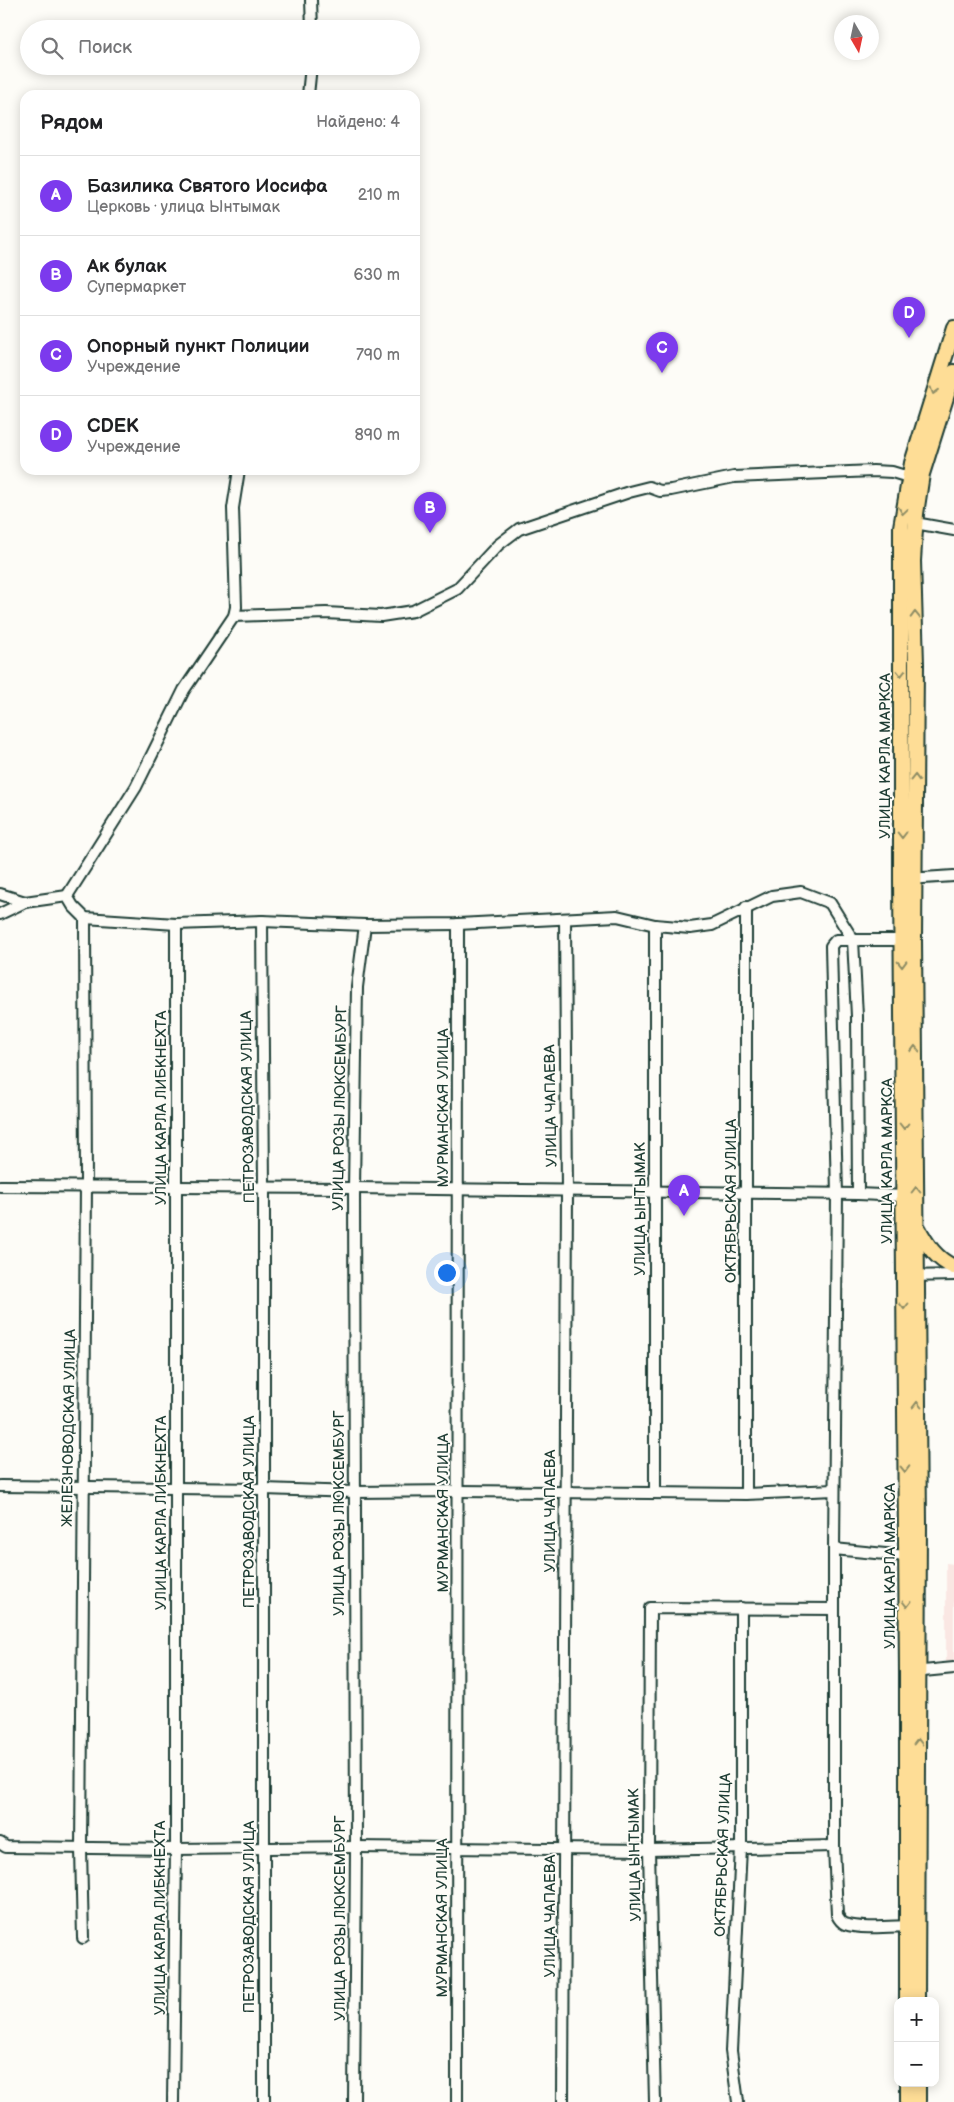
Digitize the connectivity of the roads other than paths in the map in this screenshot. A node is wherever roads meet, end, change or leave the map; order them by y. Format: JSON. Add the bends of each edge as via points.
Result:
{"nodes":[{"id":1,"x":311,"y":0,"type":"edge"},
{"id":2,"x":312,"y":20,"type":"edge"},
{"id":3,"x":310,"y":75,"type":"edge"},
{"id":4,"x":309,"y":90,"type":"edge"},
{"id":5,"x":954,"y":328,"type":"edge"},
{"id":6,"x":954,"y":372,"type":"edge"},
{"id":7,"x":238,"y":475,"type":"edge"},
{"id":8,"x":915,"y":479,"type":"junction"},
{"id":9,"x":915,"y":524,"type":"junction"},
{"id":10,"x":954,"y":530,"type":"edge"},
{"id":11,"x":234,"y":616,"type":"junction"},
{"id":12,"x":954,"y":876,"type":"edge"},
{"id":13,"x":908,"y":879,"type":"junction"},
{"id":14,"x":0,"y":894,"type":"edge"},
{"id":15,"x":67,"y":896,"type":"junction"},
{"id":16,"x":25,"y":902,"type":"junction"},
{"id":17,"x":746,"y":907,"type":"junction"},
{"id":18,"x":0,"y":914,"type":"edge"},
{"id":19,"x":86,"y":918,"type":"junction"},
{"id":20,"x":565,"y":920,"type":"junction"},
{"id":21,"x":262,"y":921,"type":"junction"},
{"id":22,"x":176,"y":924,"type":"junction"},
{"id":23,"x":458,"y":924,"type":"junction"},
{"id":24,"x":365,"y":925,"type":"junction"},
{"id":25,"x":655,"y":925,"type":"junction"},
{"id":26,"x":853,"y":940,"type":"junction"},
{"id":27,"x":902,"y":940,"type":"junction"},
{"id":28,"x":86,"y":1185,"type":"junction"},
{"id":29,"x":0,"y":1186,"type":"edge"},
{"id":30,"x":175,"y":1186,"type":"junction"},
{"id":31,"x":264,"y":1187,"type":"junction"},
{"id":32,"x":354,"y":1188,"type":"junction"},
{"id":33,"x":459,"y":1189,"type":"junction"},
{"id":34,"x":567,"y":1191,"type":"junction"},
{"id":35,"x":656,"y":1192,"type":"junction"},
{"id":36,"x":746,"y":1193,"type":"junction"},
{"id":37,"x":837,"y":1194,"type":"junction"},
{"id":38,"x":858,"y":1194,"type":"junction"},
{"id":39,"x":904,"y":1196,"type":"junction"},
{"id":40,"x":917,"y":1226,"type":"junction"},
{"id":41,"x":954,"y":1266,"type":"edge"},
{"id":42,"x":954,"y":1275,"type":"edge"},
{"id":43,"x":911,"y":1276,"type":"junction"},
{"id":44,"x":0,"y":1486,"type":"edge"},
{"id":45,"x":83,"y":1487,"type":"junction"},
{"id":46,"x":176,"y":1488,"type":"junction"},
{"id":47,"x":264,"y":1488,"type":"junction"},
{"id":48,"x":834,"y":1490,"type":"junction"},
{"id":49,"x":458,"y":1491,"type":"junction"},
{"id":50,"x":354,"y":1492,"type":"junction"},
{"id":51,"x":565,"y":1492,"type":"junction"},
{"id":52,"x":655,"y":1493,"type":"junction"},
{"id":53,"x":746,"y":1494,"type":"junction"},
{"id":54,"x":834,"y":1549,"type":"junction"},
{"id":55,"x":906,"y":1556,"type":"junction"},
{"id":56,"x":741,"y":1608,"type":"junction"},
{"id":57,"x":834,"y":1609,"type":"junction"},
{"id":58,"x":954,"y":1668,"type":"edge"},
{"id":59,"x":913,"y":1672,"type":"junction"},
{"id":60,"x":0,"y":1843,"type":"edge"},
{"id":61,"x":834,"y":1846,"type":"junction"},
{"id":62,"x":356,"y":1847,"type":"junction"},
{"id":63,"x":263,"y":1848,"type":"junction"},
{"id":64,"x":457,"y":1848,"type":"junction"},
{"id":65,"x":741,"y":1848,"type":"junction"},
{"id":66,"x":81,"y":1849,"type":"junction"},
{"id":67,"x":176,"y":1849,"type":"junction"},
{"id":68,"x":565,"y":1849,"type":"junction"},
{"id":69,"x":650,"y":1850,"type":"junction"},
{"id":70,"x":912,"y":1926,"type":"junction"},
{"id":71,"x":83,"y":1938,"type":"dead end"},
{"id":72,"x":907,"y":1997,"type":"edge"},
{"id":73,"x":917,"y":1997,"type":"edge"},
{"id":74,"x":908,"y":2087,"type":"edge"},
{"id":75,"x":918,"y":2087,"type":"edge"},
{"id":76,"x":173,"y":2102,"type":"edge"},
{"id":77,"x":264,"y":2102,"type":"edge"},
{"id":78,"x":354,"y":2102,"type":"edge"},
{"id":79,"x":457,"y":2102,"type":"edge"},
{"id":80,"x":563,"y":2102,"type":"edge"},
{"id":81,"x":654,"y":2102,"type":"edge"},
{"id":82,"x":738,"y":2102,"type":"edge"},
{"id":83,"x":908,"y":2102,"type":"edge"},
{"id":84,"x":918,"y":2102,"type":"edge"}],
"edges":[{"from":1,"to":2,"type":"street"},
{"from":3,"to":4,"type":"street"},
{"from":5,"to":8,"type":"main road","name":"УЛИЦА КАРЛА МАРКСА","one_way":true},
{"from":6,"to":8,"type":"main road","name":"УЛИЦА КАРЛА МАРКСА"},
{"from":7,"to":11,"type":"street","via":[[233,508]]},
{"from":8,"to":9,"type":"main road","name":"УЛИЦА КАРЛА МАРКСА"},
{"from":8,"to":11,"type":"street","via":[[892,472],[873,471],[734,477],[671,490],[649,488],[629,492],[519,529],[498,545],[457,589],[413,611],[381,616],[326,613]]},
{"from":8,"to":13,"type":"main road","name":"УЛИЦА КАРЛА МАРКСА","one_way":true,"via":[[901,527]]},
{"from":9,"to":10,"type":"street"},
{"from":13,"to":9,"type":"main road","name":"УЛИЦА КАРЛА МАРКСА","one_way":true,"via":[[916,664]]},
{"from":11,"to":15,"type":"street","via":[[184,690],[136,787]]},
{"from":12,"to":13,"type":"street"},
{"from":13,"to":27,"type":"main road","name":"УЛИЦА КАРЛА МАРКСА"},
{"from":40,"to":13,"type":"main road","name":"УЛИЦА КАРЛА МАРКСА","one_way":true},
{"from":14,"to":16,"type":"street"},
{"from":15,"to":16,"type":"street"},
{"from":15,"to":19,"type":"street"},
{"from":16,"to":18,"type":"street"},
{"from":17,"to":25,"type":"street","via":[[712,924],[690,928]]},
{"from":17,"to":26,"type":"street","via":[[772,896],[801,892],[830,903]]},
{"from":17,"to":36,"type":"street","name":"ОКТЯБРЬСКАЯ УЛИЦА"},
{"from":19,"to":22,"type":"street"},
{"from":19,"to":28,"type":"street","name":"ЖЕЛЕЗНОВОДСКАЯ УЛИЦА"},
{"from":20,"to":23,"type":"street"},
{"from":20,"to":25,"type":"street","via":[[618,916]]},
{"from":20,"to":34,"type":"street","name":"УЛИЦА ЧАПАЕВА"},
{"from":21,"to":22,"type":"street"},
{"from":21,"to":24,"type":"street"},
{"from":21,"to":31,"type":"street","name":"ПЕТРОЗАВОДСКАЯ УЛИЦА"},
{"from":22,"to":30,"type":"street","name":"УЛИЦА КАРЛА ЛИБКНЕХТА"},
{"from":23,"to":24,"type":"street"},
{"from":23,"to":33,"type":"street","name":"МУРМАНСКАЯ УЛИЦА"},
{"from":24,"to":32,"type":"street","name":"УЛИЦА РОЗЫ ЛЮКСЕМБУРГ","via":[[357,987]]},
{"from":25,"to":35,"type":"street","name":"УЛИЦА ЫНТЫМАК"},
{"from":26,"to":27,"type":"street"},
{"from":26,"to":37,"type":"street","via":[[836,940],[831,946]]},
{"from":26,"to":38,"type":"street","via":[[857,1016]]},
{"from":27,"to":39,"type":"main road","name":"УЛИЦА КАРЛА МАРКСА","one_way":true},
{"from":28,"to":29,"type":"street"},
{"from":28,"to":30,"type":"street"},
{"from":28,"to":45,"type":"street","name":"ЖЕЛЕЗНОВОДСКАЯ УЛИЦА"},
{"from":30,"to":31,"type":"street"},
{"from":30,"to":46,"type":"street","name":"УЛИЦА КАРЛА ЛИБКНЕХТА"},
{"from":31,"to":32,"type":"street"},
{"from":31,"to":47,"type":"street","name":"ПЕТРОЗАВОДСКАЯ УЛИЦА"},
{"from":32,"to":33,"type":"street"},
{"from":32,"to":50,"type":"street","name":"УЛИЦА РОЗЫ ЛЮКСЕМБУРГ"},
{"from":33,"to":34,"type":"street"},
{"from":33,"to":49,"type":"street","name":"МУРМАНСКАЯ УЛИЦА"},
{"from":34,"to":35,"type":"street"},
{"from":34,"to":51,"type":"street","name":"УЛИЦА ЧАПАЕВА"},
{"from":35,"to":36,"type":"street"},
{"from":35,"to":52,"type":"street","name":"УЛИЦА ЫНТЫМАК"},
{"from":36,"to":37,"type":"street"},
{"from":36,"to":53,"type":"street","name":"ОКТЯБРЬСКАЯ УЛИЦА"},
{"from":37,"to":38,"type":"street"},
{"from":37,"to":48,"type":"street"},
{"from":38,"to":39,"type":"street"},
{"from":39,"to":43,"type":"main road","name":"УЛИЦА КАРЛА МАРКСА"},
{"from":40,"to":41,"type":"main road","via":[[930,1249],[943,1262]]},
{"from":40,"to":43,"type":"main road","name":"УЛИЦА КАРЛА МАРКСА"},
{"from":42,"to":43,"type":"street"},
{"from":43,"to":55,"type":"main road","name":"УЛИЦА КАРЛА МАРКСА","one_way":true},
{"from":59,"to":43,"type":"main road","name":"УЛИЦА КАРЛА МАРКСА","one_way":true},
{"from":44,"to":45,"type":"street"},
{"from":45,"to":46,"type":"street"},
{"from":45,"to":66,"type":"street","name":"ЖЕЛЕЗНОВОДСКАЯ УЛИЦА"},
{"from":46,"to":47,"type":"street"},
{"from":46,"to":67,"type":"street","name":"УЛИЦА КАРЛА ЛИБКНЕХТА"},
{"from":47,"to":50,"type":"street"},
{"from":47,"to":63,"type":"street","name":"ПЕТРОЗАВОДСКАЯ УЛИЦА"},
{"from":48,"to":53,"type":"street"},
{"from":48,"to":54,"type":"street"},
{"from":49,"to":50,"type":"street"},
{"from":49,"to":51,"type":"street"},
{"from":49,"to":64,"type":"street","name":"МУРМАНСКАЯ УЛИЦА"},
{"from":50,"to":62,"type":"street","name":"УЛИЦА РОЗЫ ЛЮКСЕМБУРГ"},
{"from":51,"to":52,"type":"street"},
{"from":51,"to":68,"type":"street","name":"УЛИЦА ЧАПАЕВА"},
{"from":52,"to":53,"type":"street"},
{"from":54,"to":55,"type":"street"},
{"from":54,"to":57,"type":"street"},
{"from":55,"to":59,"type":"main road","name":"УЛИЦА КАРЛА МАРКСА","one_way":true},
{"from":56,"to":57,"type":"street"},
{"from":56,"to":65,"type":"street","name":"ОКТЯБРЬСКАЯ УЛИЦА"},
{"from":56,"to":69,"type":"street","name":"УЛИЦА ЫНТЫМАК","via":[[650,1608]]},
{"from":57,"to":61,"type":"street"},
{"from":58,"to":59,"type":"street"},
{"from":59,"to":70,"type":"main road","name":"УЛИЦА КАРЛА МАРКСА"},
{"from":60,"to":66,"type":"street","via":[[6,1847]]},
{"from":61,"to":65,"type":"street"},
{"from":61,"to":70,"type":"street","via":[[840,1920],[844,1924],[863,1926]]},
{"from":62,"to":63,"type":"street"},
{"from":62,"to":64,"type":"street"},
{"from":62,"to":78,"type":"street","name":"УЛИЦА РОЗЫ ЛЮКСЕМБУРГ"},
{"from":63,"to":67,"type":"street"},
{"from":63,"to":77,"type":"street","name":"ПЕТРОЗАВОДСКАЯ УЛИЦА"},
{"from":64,"to":68,"type":"street"},
{"from":64,"to":79,"type":"street","name":"МУРМАНСКАЯ УЛИЦА"},
{"from":65,"to":69,"type":"street"},
{"from":65,"to":82,"type":"street","name":"ОКТЯБРЬСКАЯ УЛИЦА","via":[[731,2052]]},
{"from":66,"to":67,"type":"street"},
{"from":66,"to":71,"type":"street","name":"ЖЕЛЕЗНОВОДСКАЯ УЛИЦА"},
{"from":67,"to":76,"type":"street","name":"УЛИЦА КАРЛА ЛИБКНЕХТА"},
{"from":68,"to":69,"type":"street"},
{"from":68,"to":80,"type":"street","name":"УЛИЦА ЧАПАЕВА"},
{"from":69,"to":81,"type":"street","name":"УЛИЦА ЫНТЫМАК"},
{"from":70,"to":72,"type":"main road","name":"УЛИЦА КАРЛА МАРКСА"},
{"from":70,"to":73,"type":"main road","name":"УЛИЦА КАРЛА МАРКСА"},
{"from":74,"to":83,"type":"main road"},
{"from":75,"to":84,"type":"main road"}]}
